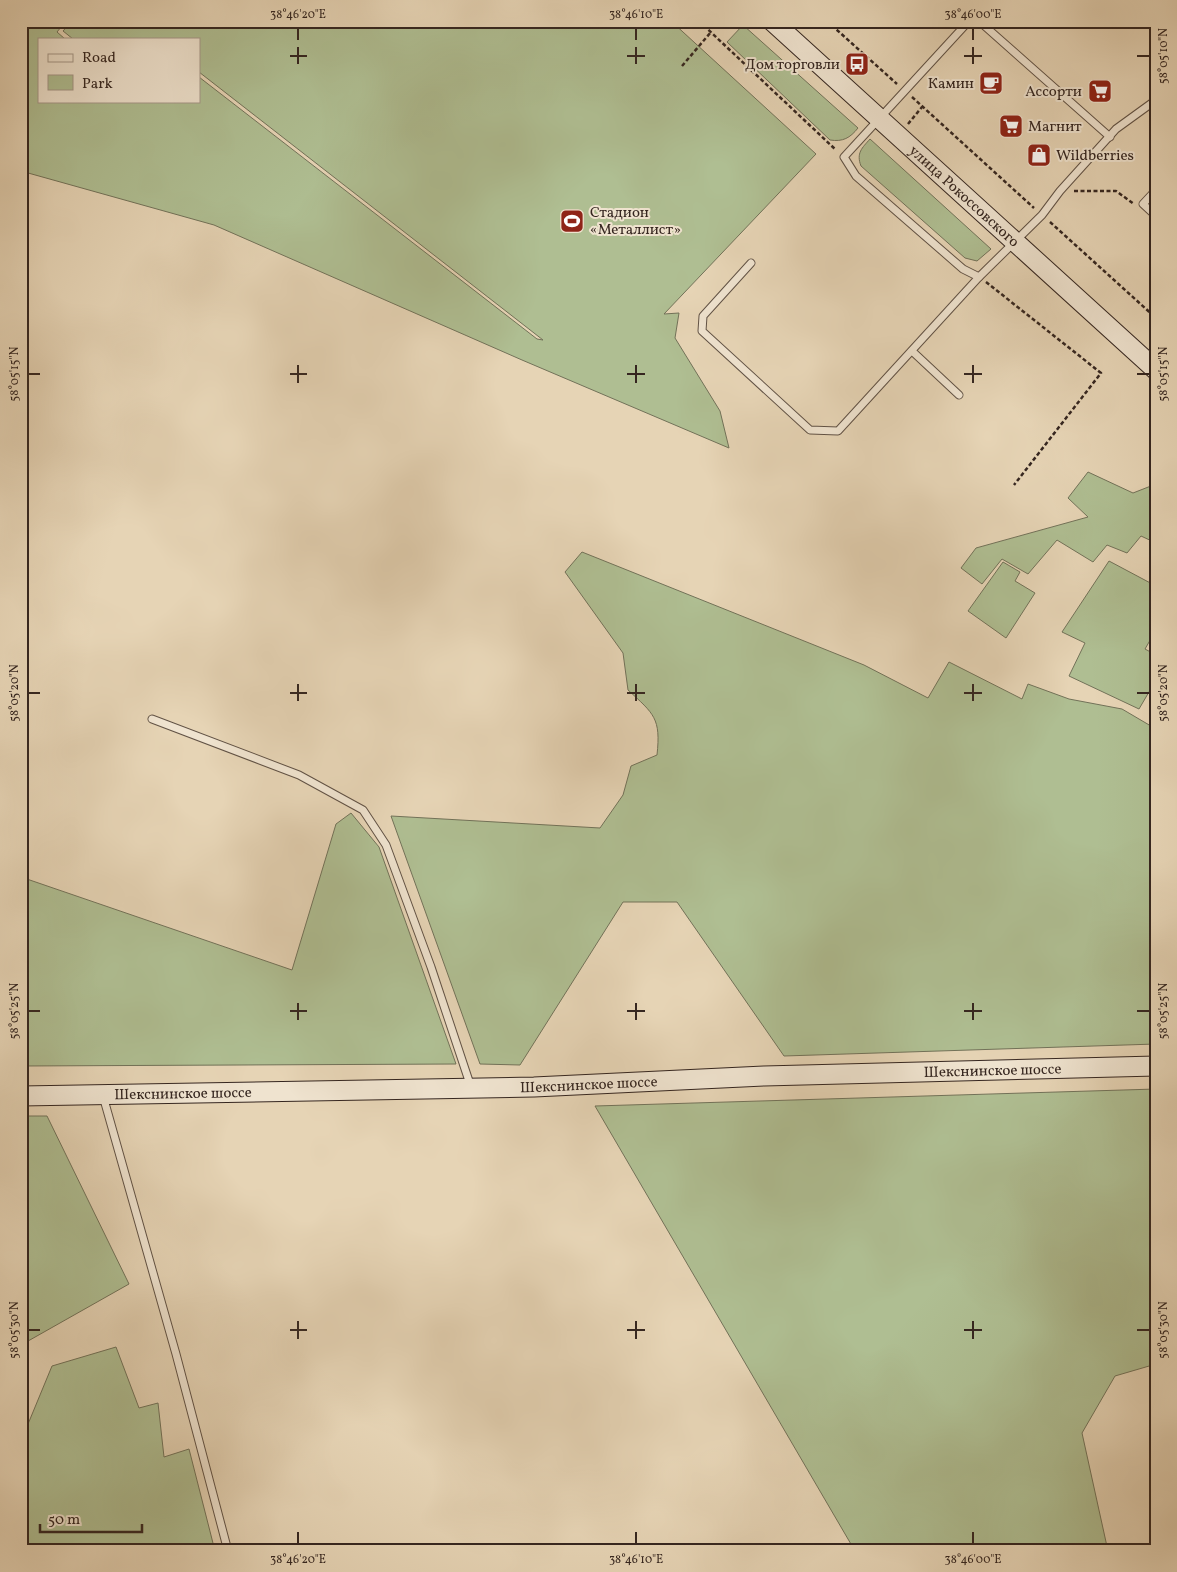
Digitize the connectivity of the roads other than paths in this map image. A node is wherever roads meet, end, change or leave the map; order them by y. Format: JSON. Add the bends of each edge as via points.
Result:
{"nodes":[{"id":1,"x":772,"y":21,"type":"edge"},
{"id":2,"x":969,"y":21,"type":"edge"},
{"id":3,"x":979,"y":21,"type":"edge"},
{"id":4,"x":1156,"y":100,"type":"edge"},
{"id":5,"x":879,"y":119,"type":"junction"},
{"id":6,"x":1110,"y":137,"type":"junction"},
{"id":7,"x":1156,"y":190,"type":"edge"},
{"id":8,"x":1156,"y":216,"type":"edge"},
{"id":9,"x":1015,"y":242,"type":"junction"},
{"id":10,"x":751,"y":263,"type":"dead end"},
{"id":11,"x":979,"y":277,"type":"junction"},
{"id":12,"x":912,"y":351,"type":"junction"},
{"id":13,"x":1156,"y":370,"type":"edge"},
{"id":14,"x":959,"y":395,"type":"dead end"},
{"id":15,"x":152,"y":719,"type":"dead end"},
{"id":16,"x":1156,"y":1066,"type":"edge"},
{"id":17,"x":471,"y":1088,"type":"junction"},
{"id":18,"x":102,"y":1093,"type":"junction"},
{"id":19,"x":21,"y":1096,"type":"edge"},
{"id":20,"x":228,"y":1551,"type":"edge"}],
"edges":[{"from":1,"to":5,"type":"main road","name":"улица Рокоссовского"},
{"from":2,"to":5,"type":"lane"},
{"from":3,"to":6,"type":"lane"},
{"from":4,"to":6,"type":"lane"},
{"from":5,"to":9,"type":"main road","name":"улица Рокоссовского"},
{"from":5,"to":11,"type":"lane","via":[[844,157],[856,176],[963,269]]},
{"from":6,"to":9,"type":"lane"},
{"from":7,"to":8,"type":"lane","via":[[1143,204]]},
{"from":9,"to":11,"type":"lane"},
{"from":9,"to":13,"type":"main road","name":"улица Рокоссовского"},
{"from":10,"to":12,"type":"lane","via":[[703,316],[702,331],[810,430],[838,431]]},
{"from":11,"to":12,"type":"lane"},
{"from":12,"to":14,"type":"lane"},
{"from":15,"to":17,"type":"lane","via":[[299,775],[363,810],[386,845]]},
{"from":16,"to":17,"type":"main road","name":"Шекснинское шоссе","via":[[764,1076]]},
{"from":17,"to":18,"type":"main road","name":"Шекснинское шоссе"},
{"from":18,"to":19,"type":"main road","name":"Шекснинское шоссе"},
{"from":18,"to":20,"type":"lane"}]}
